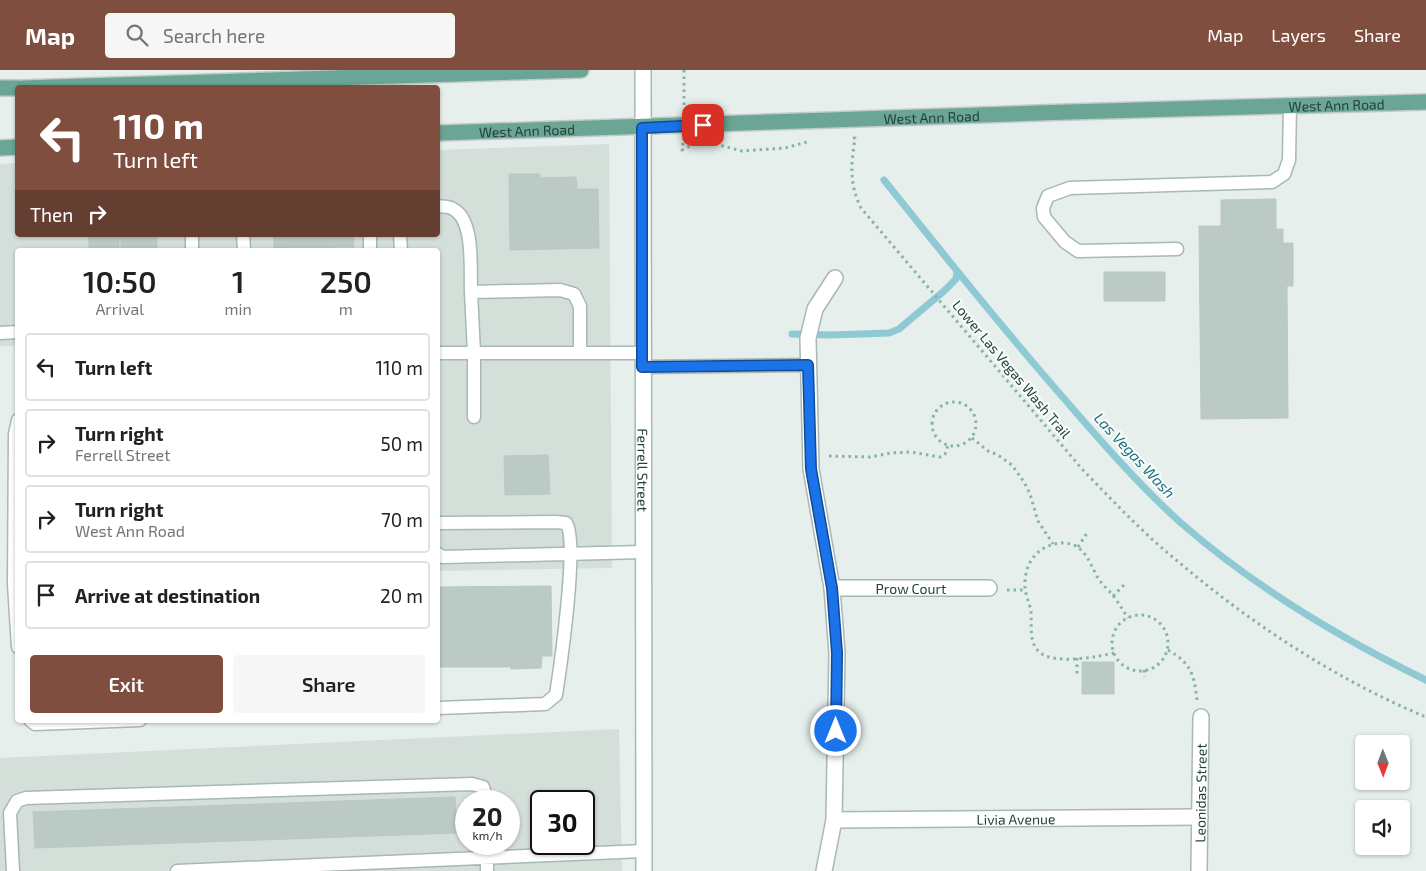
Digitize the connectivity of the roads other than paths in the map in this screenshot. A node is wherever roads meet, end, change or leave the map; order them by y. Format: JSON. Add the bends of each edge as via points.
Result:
{"nodes":[{"id":1,"x":581,"y":70,"type":"edge"},
{"id":2,"x":642,"y":70,"type":"edge"},
{"id":3,"x":300,"y":74,"type":"edge"},
{"id":4,"x":82,"y":85,"type":"edge"},
{"id":5,"x":0,"y":88,"type":"edge"},
{"id":6,"x":15,"y":88,"type":"edge"},
{"id":7,"x":1426,"y":102,"type":"edge"},
{"id":8,"x":1290,"y":106,"type":"junction"},
{"id":9,"x":642,"y":128,"type":"junction"},
{"id":10,"x":440,"y":134,"type":"edge"},
{"id":11,"x":15,"y":147,"type":"edge"},
{"id":12,"x":0,"y":148,"type":"edge"},
{"id":13,"x":440,"y":206,"type":"edge"},
{"id":14,"x":1177,"y":249,"type":"dead end"},
{"id":15,"x":835,"y":278,"type":"dead end"},
{"id":16,"x":471,"y":292,"type":"junction"},
{"id":17,"x":15,"y":332,"type":"edge"},
{"id":18,"x":0,"y":333,"type":"edge"},
{"id":19,"x":440,"y":353,"type":"edge"},
{"id":20,"x":474,"y":353,"type":"junction"},
{"id":21,"x":580,"y":353,"type":"junction"},
{"id":22,"x":642,"y":360,"type":"junction"},
{"id":23,"x":808,"y":365,"type":"junction"},
{"id":24,"x":474,"y":417,"type":"dead end"},
{"id":25,"x":15,"y":434,"type":"edge"},
{"id":26,"x":440,"y":523,"type":"edge"},
{"id":27,"x":643,"y":552,"type":"junction"},
{"id":28,"x":571,"y":554,"type":"junction"},
{"id":29,"x":440,"y":555,"type":"edge"},
{"id":30,"x":832,"y":588,"type":"junction"},
{"id":31,"x":989,"y":588,"type":"dead end"},
{"id":32,"x":15,"y":600,"type":"edge"},
{"id":33,"x":440,"y":708,"type":"edge"},
{"id":34,"x":1199,"y":710,"type":"road end"},
{"id":35,"x":34,"y":723,"type":"edge"},
{"id":36,"x":61,"y":723,"type":"edge"},
{"id":37,"x":484,"y":790,"type":"edge"},
{"id":38,"x":1200,"y":817,"type":"junction"},
{"id":39,"x":834,"y":820,"type":"junction"},
{"id":40,"x":644,"y":851,"type":"junction"},
{"id":41,"x":486,"y":857,"type":"junction"},
{"id":42,"x":13,"y":871,"type":"edge"},
{"id":43,"x":177,"y":871,"type":"edge"},
{"id":44,"x":487,"y":871,"type":"edge"},
{"id":45,"x":644,"y":871,"type":"edge"},
{"id":46,"x":824,"y":871,"type":"edge"},
{"id":47,"x":1199,"y":871,"type":"edge"}],
"edges":[{"from":1,"to":3,"type":"main road"},
{"from":2,"to":9,"type":"street","name":"Ferrell Street"},
{"from":3,"to":4,"type":"main road"},
{"from":5,"to":6,"type":"main road"},
{"from":7,"to":8,"type":"main road","name":"West Ann Road"},
{"from":8,"to":9,"type":"main road","name":"West Ann Road"},
{"from":8,"to":14,"type":"lane","via":[[1289,160],[1284,174],[1272,182],[1070,188],[1048,196],[1043,208],[1044,217],[1065,242],[1078,251]]},
{"from":9,"to":10,"type":"main road","name":"West Ann Road"},
{"from":9,"to":22,"type":"street","name":"Ferrell Street"},
{"from":11,"to":12,"type":"main road"},
{"from":13,"to":16,"type":"lane","via":[[452,208],[461,214],[468,230]]},
{"from":15,"to":23,"type":"street","via":[[815,309],[808,338]]},
{"from":16,"to":20,"type":"lane"},
{"from":16,"to":21,"type":"lane","via":[[560,290],[574,294],[580,306]]},
{"from":17,"to":18,"type":"lane"},
{"from":19,"to":20,"type":"lane"},
{"from":20,"to":21,"type":"lane"},
{"from":20,"to":24,"type":"lane"},
{"from":21,"to":22,"type":"lane"},
{"from":22,"to":23,"type":"lane"},
{"from":22,"to":27,"type":"street","name":"Ferrell Street"},
{"from":23,"to":30,"type":"street","via":[[812,478]]},
{"from":25,"to":32,"type":"lane"},
{"from":26,"to":28,"type":"lane","via":[[566,523],[570,528]]},
{"from":27,"to":28,"type":"lane"},
{"from":27,"to":40,"type":"street","name":"Ferrell Street"},
{"from":28,"to":29,"type":"lane"},
{"from":28,"to":33,"type":"lane","via":[[556,695],[545,704]]},
{"from":30,"to":31,"type":"street","name":"Prow Court"},
{"from":30,"to":39,"type":"street","via":[[837,653]]},
{"from":34,"to":38,"type":"street","name":"Leonidas Street"},
{"from":35,"to":36,"type":"lane"},
{"from":37,"to":42,"type":"lane","via":[[472,784],[26,798],[17,802],[10,813]]},
{"from":38,"to":39,"type":"street","name":"Livia Avenue"},
{"from":38,"to":47,"type":"street","name":"Leonidas Street"},
{"from":39,"to":46,"type":"street"},
{"from":40,"to":41,"type":"lane"},
{"from":40,"to":45,"type":"street","name":"Ferrell Street"},
{"from":41,"to":43,"type":"lane"},
{"from":41,"to":44,"type":"lane"}]}
